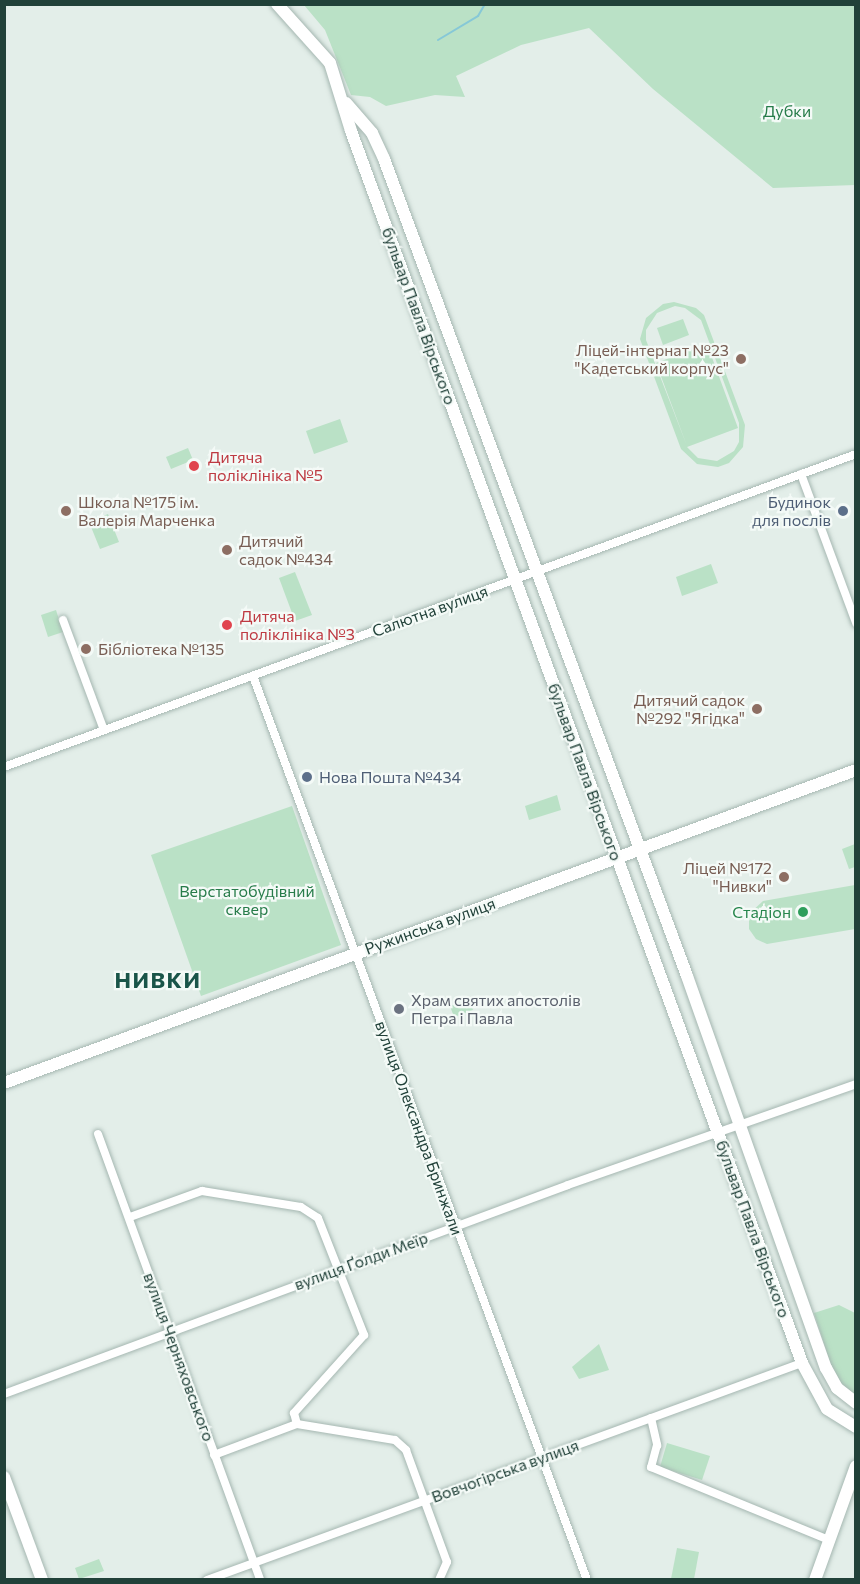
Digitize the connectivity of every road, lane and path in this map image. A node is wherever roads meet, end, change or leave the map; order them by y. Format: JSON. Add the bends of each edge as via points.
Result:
{"nodes":[{"id":1,"x":277,"y":4,"type":"edge"},
{"id":2,"x":344,"y":99,"type":"junction"},
{"id":3,"x":855,"y":454,"type":"edge"},
{"id":4,"x":801,"y":474,"type":"junction"},
{"id":5,"x":538,"y":571,"type":"junction"},
{"id":6,"x":515,"y":579,"type":"junction"},
{"id":7,"x":63,"y":620,"type":"dead end"},
{"id":8,"x":855,"y":623,"type":"edge"},
{"id":9,"x":253,"y":676,"type":"junction"},
{"id":10,"x":104,"y":730,"type":"junction"},
{"id":11,"x":4,"y":766,"type":"edge"},
{"id":12,"x":855,"y":770,"type":"edge"},
{"id":13,"x":639,"y":849,"type":"junction"},
{"id":14,"x":617,"y":858,"type":"junction"},
{"id":15,"x":355,"y":954,"type":"junction"},
{"id":16,"x":4,"y":1083,"type":"edge"},
{"id":17,"x":855,"y":1083,"type":"edge"},
{"id":18,"x":739,"y":1124,"type":"junction"},
{"id":19,"x":717,"y":1132,"type":"junction"},
{"id":20,"x":98,"y":1134,"type":"dead end"},
{"id":21,"x":130,"y":1217,"type":"junction"},
{"id":22,"x":455,"y":1226,"type":"junction"},
{"id":23,"x":338,"y":1270,"type":"junction"},
{"id":24,"x":171,"y":1330,"type":"junction"},
{"id":25,"x":802,"y":1363,"type":"junction"},
{"id":26,"x":4,"y":1394,"type":"edge"},
{"id":27,"x":855,"y":1403,"type":"edge"},
{"id":28,"x":651,"y":1418,"type":"junction"},
{"id":29,"x":297,"y":1424,"type":"junction"},
{"id":30,"x":855,"y":1427,"type":"edge"},
{"id":31,"x":214,"y":1455,"type":"junction"},
{"id":32,"x":542,"y":1458,"type":"junction"},
{"id":33,"x":855,"y":1466,"type":"edge"},
{"id":34,"x":4,"y":1477,"type":"edge"},
{"id":35,"x":424,"y":1500,"type":"junction"},
{"id":36,"x":829,"y":1540,"type":"junction"},
{"id":37,"x":253,"y":1562,"type":"junction"},
{"id":38,"x":42,"y":1580,"type":"edge"},
{"id":39,"x":207,"y":1580,"type":"edge"},
{"id":40,"x":260,"y":1580,"type":"edge"},
{"id":41,"x":439,"y":1580,"type":"edge"},
{"id":42,"x":587,"y":1580,"type":"edge"},
{"id":43,"x":815,"y":1580,"type":"edge"}],
"edges":[{"from":1,"to":2,"type":"street","name":"бульвар Павла Вірського","via":[[330,63]]},
{"from":2,"to":5,"type":"street","name":"бульвар Павла Вірського","via":[[372,133],[384,159]]},
{"from":2,"to":6,"type":"street","name":"бульвар Павла Вірського","via":[[351,131]]},
{"from":3,"to":4,"type":"street","name":"Салютна вулиця"},
{"from":4,"to":5,"type":"street","name":"Салютна вулиця"},
{"from":4,"to":8,"type":"street"},
{"from":5,"to":6,"type":"street","name":"Салютна вулиця"},
{"from":5,"to":13,"type":"street","name":"бульвар Павла Вірського"},
{"from":6,"to":9,"type":"street","name":"Салютна вулиця"},
{"from":6,"to":14,"type":"street","name":"бульвар Павла Вірського"},
{"from":7,"to":10,"type":"street"},
{"from":9,"to":10,"type":"street","name":"Салютна вулиця"},
{"from":9,"to":15,"type":"street","name":"вулиця Олександра Бринжали"},
{"from":10,"to":11,"type":"street","name":"Салютна вулиця"},
{"from":12,"to":13,"type":"street","name":"Ружинська вулиця"},
{"from":13,"to":14,"type":"street","name":"Ружинська вулиця"},
{"from":13,"to":18,"type":"street","name":"бульвар Павла Вірського"},
{"from":14,"to":15,"type":"street","name":"Ружинська вулиця"},
{"from":14,"to":19,"type":"street","name":"бульвар Павла Вірського"},
{"from":15,"to":16,"type":"street","name":"Ружинська вулиця"},
{"from":15,"to":22,"type":"street","name":"вулиця Олександра Бринжали"},
{"from":17,"to":18,"type":"street","name":"вулиця Ґолди Меїр"},
{"from":18,"to":19,"type":"street","name":"вулиця Ґолди Меїр"},
{"from":18,"to":27,"type":"street","name":"бульвар Павла Вірського","via":[[826,1368],[837,1388]]},
{"from":19,"to":22,"type":"street","name":"вулиця Ґолди Меїр"},
{"from":19,"to":25,"type":"street","name":"бульвар Павла Вірського"},
{"from":20,"to":21,"type":"street","name":"вулиця Черняховського"},
{"from":21,"to":23,"type":"street","via":[[202,1191],[301,1207],[318,1218]]},
{"from":21,"to":24,"type":"street","name":"вулиця Черняховського"},
{"from":22,"to":23,"type":"street","name":"вулиця Ґолди Меїр"},
{"from":22,"to":32,"type":"street","name":"вулиця Олександра Бринжали"},
{"from":23,"to":24,"type":"street","name":"вулиця Ґолди Меїр"},
{"from":23,"to":29,"type":"street","via":[[364,1335],[294,1413]]},
{"from":24,"to":26,"type":"street","name":"вулиця Ґолди Меїр"},
{"from":24,"to":31,"type":"street","name":"вулиця Черняховського"},
{"from":25,"to":28,"type":"street","name":"Вовчогірська вулиця"},
{"from":25,"to":30,"type":"street","name":"бульвар Павла Вірського","via":[[827,1409]]},
{"from":28,"to":32,"type":"street","name":"Вовчогірська вулиця"},
{"from":28,"to":36,"type":"street","via":[[657,1445],[651,1467]]},
{"from":29,"to":31,"type":"street"},
{"from":29,"to":35,"type":"street","via":[[395,1440],[406,1450]]},
{"from":31,"to":37,"type":"street","name":"вулиця Черняховського"},
{"from":32,"to":35,"type":"street","name":"Вовчогірська вулиця"},
{"from":32,"to":42,"type":"street","name":"вулиця Олександра Бринжали"},
{"from":33,"to":36,"type":"street"},
{"from":34,"to":38,"type":"street"},
{"from":35,"to":37,"type":"street","name":"Вовчогірська вулиця"},
{"from":35,"to":41,"type":"street","via":[[447,1562]]},
{"from":36,"to":43,"type":"street"},
{"from":37,"to":39,"type":"street","name":"Вовчогірська вулиця"},
{"from":37,"to":40,"type":"street","name":"вулиця Черняховського"}]}
